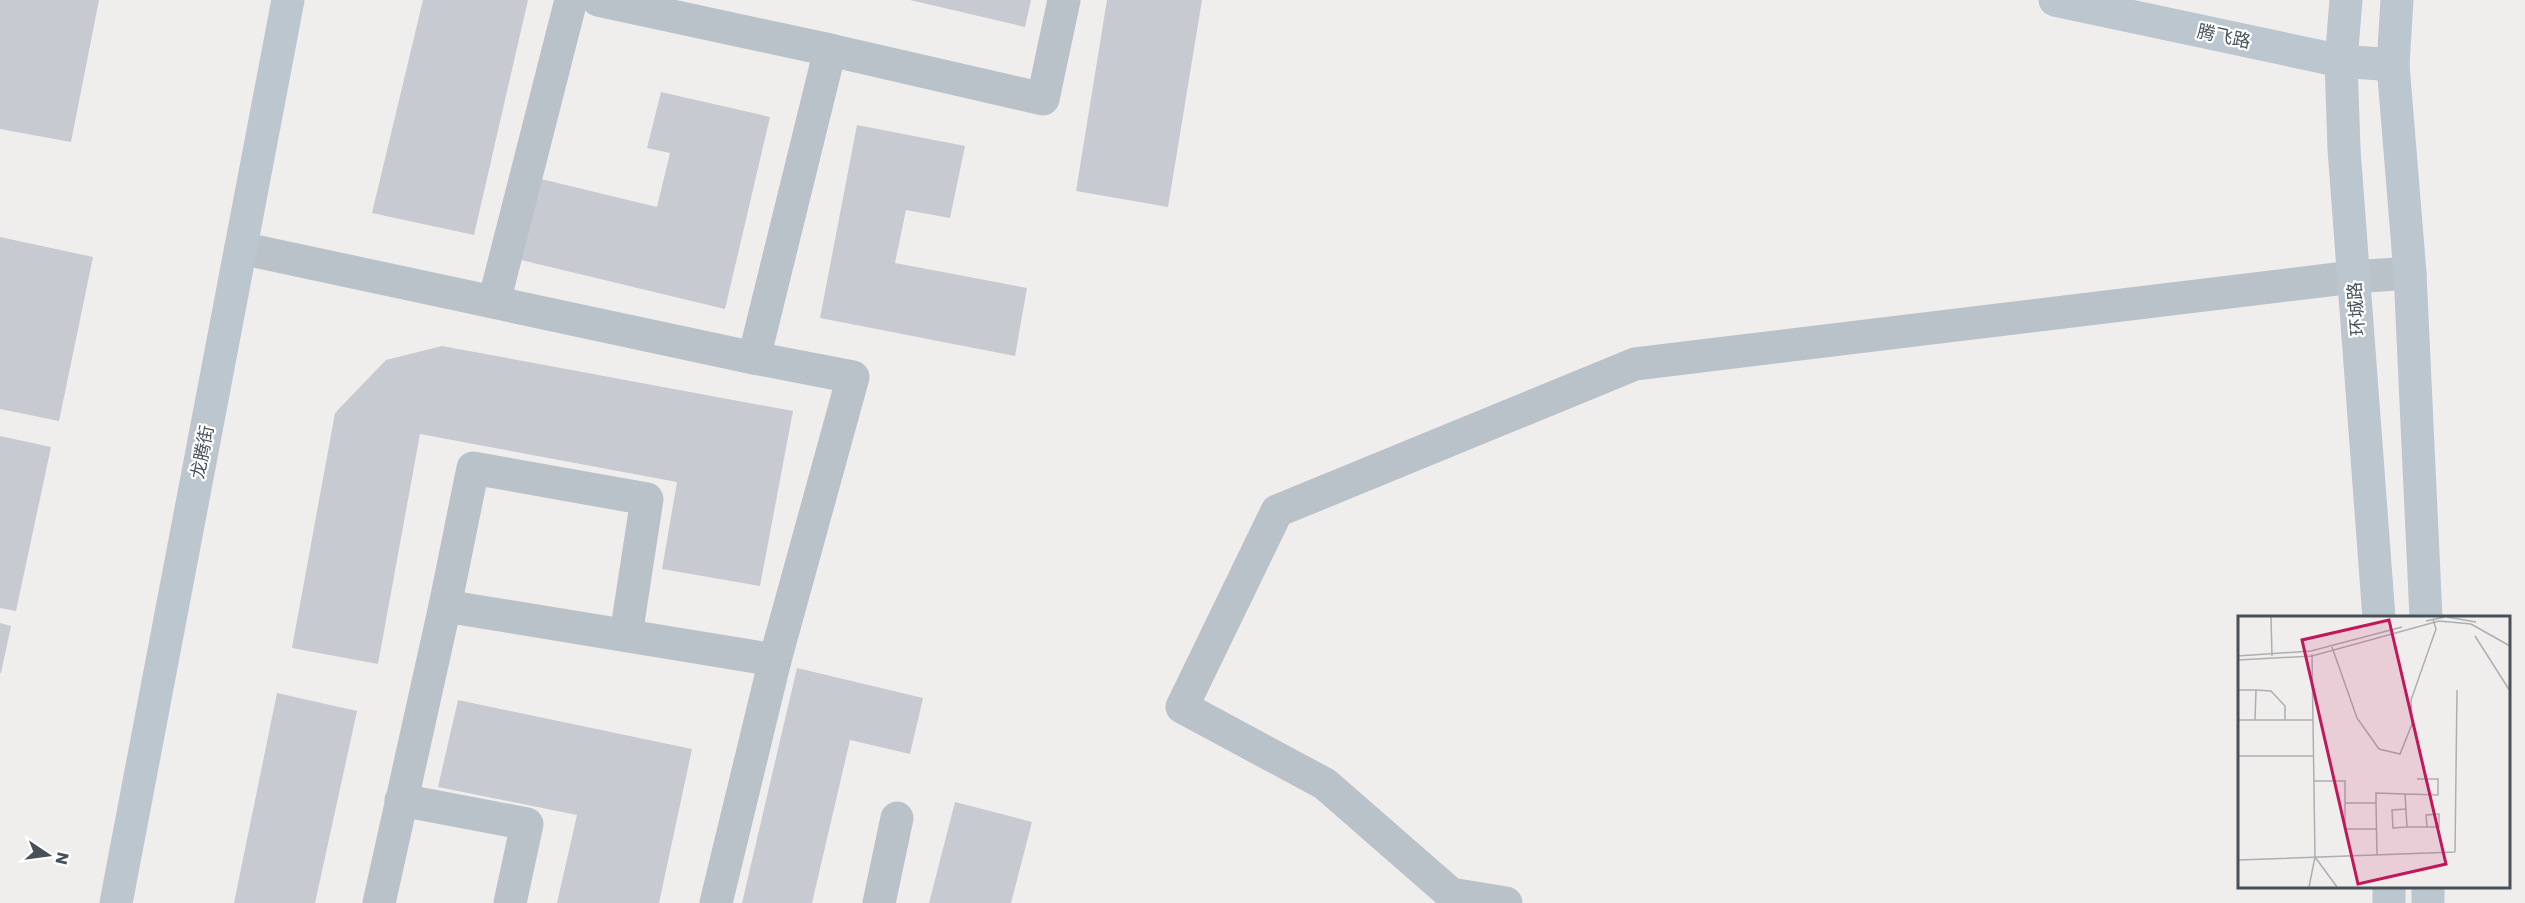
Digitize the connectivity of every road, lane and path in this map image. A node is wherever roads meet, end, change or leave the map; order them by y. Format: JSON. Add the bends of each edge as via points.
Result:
{"nodes":[{"id":1,"x":288,"y":0,"type":"edge"},
{"id":2,"x":571,"y":0,"type":"edge"},
{"id":3,"x":598,"y":0,"type":"edge"},
{"id":4,"x":1064,"y":0,"type":"edge"},
{"id":5,"x":2055,"y":0,"type":"edge"},
{"id":6,"x":2346,"y":0,"type":"edge"},
{"id":7,"x":2397,"y":0,"type":"edge"},
{"id":8,"x":830,"y":50,"type":"junction"},
{"id":9,"x":2342,"y":61,"type":"junction"},
{"id":10,"x":2393,"y":66,"type":"junction"},
{"id":11,"x":241,"y":248,"type":"junction"},
{"id":12,"x":2410,"y":273,"type":"junction"},
{"id":13,"x":2353,"y":277,"type":"junction"},
{"id":14,"x":494,"y":302,"type":"junction"},
{"id":15,"x":754,"y":358,"type":"junction"},
{"id":16,"x":445,"y":606,"type":"junction"},
{"id":17,"x":2379,"y":616,"type":"edge"},
{"id":18,"x":2426,"y":616,"type":"edge"},
{"id":19,"x":626,"y":636,"type":"junction"},
{"id":20,"x":775,"y":660,"type":"junction"},
{"id":21,"x":402,"y":800,"type":"junction"},
{"id":22,"x":897,"y":818,"type":"dead end"},
{"id":23,"x":116,"y":903,"type":"edge"},
{"id":24,"x":379,"y":903,"type":"edge"},
{"id":25,"x":510,"y":903,"type":"edge"},
{"id":26,"x":716,"y":903,"type":"edge"},
{"id":27,"x":879,"y":903,"type":"edge"},
{"id":28,"x":1506,"y":903,"type":"edge"}],
"edges":[{"from":1,"to":11,"type":"main road","name":"龙腾街"},
{"from":2,"to":14,"type":"street"},
{"from":3,"to":8,"type":"street"},
{"from":4,"to":8,"type":"street","via":[[1043,99]]},
{"from":5,"to":9,"type":"main road","name":"腾飞路"},
{"from":6,"to":9,"type":"main road","name":"环城路"},
{"from":7,"to":10,"type":"main road"},
{"from":8,"to":15,"type":"street"},
{"from":9,"to":10,"type":"main road","name":"腾飞路"},
{"from":9,"to":13,"type":"main road","name":"环城路"},
{"from":10,"to":12,"type":"main road"},
{"from":11,"to":14,"type":"street"},
{"from":11,"to":23,"type":"main road","name":"龙腾街"},
{"from":12,"to":13,"type":"street"},
{"from":12,"to":18,"type":"main road"},
{"from":13,"to":17,"type":"main road","name":"环城路"},
{"from":13,"to":28,"type":"street","via":[[1635,364],[1277,511],[1182,707],[1325,784],[1451,894]]},
{"from":14,"to":15,"type":"street"},
{"from":15,"to":20,"type":"street","via":[[853,377]]},
{"from":16,"to":19,"type":"street"},
{"from":16,"to":19,"type":"street","via":[[472,468],[647,499]]},
{"from":16,"to":21,"type":"street"},
{"from":19,"to":20,"type":"street"},
{"from":20,"to":26,"type":"street"},
{"from":21,"to":24,"type":"street"},
{"from":21,"to":25,"type":"street","via":[[527,824]]},
{"from":22,"to":27,"type":"street"}]}
